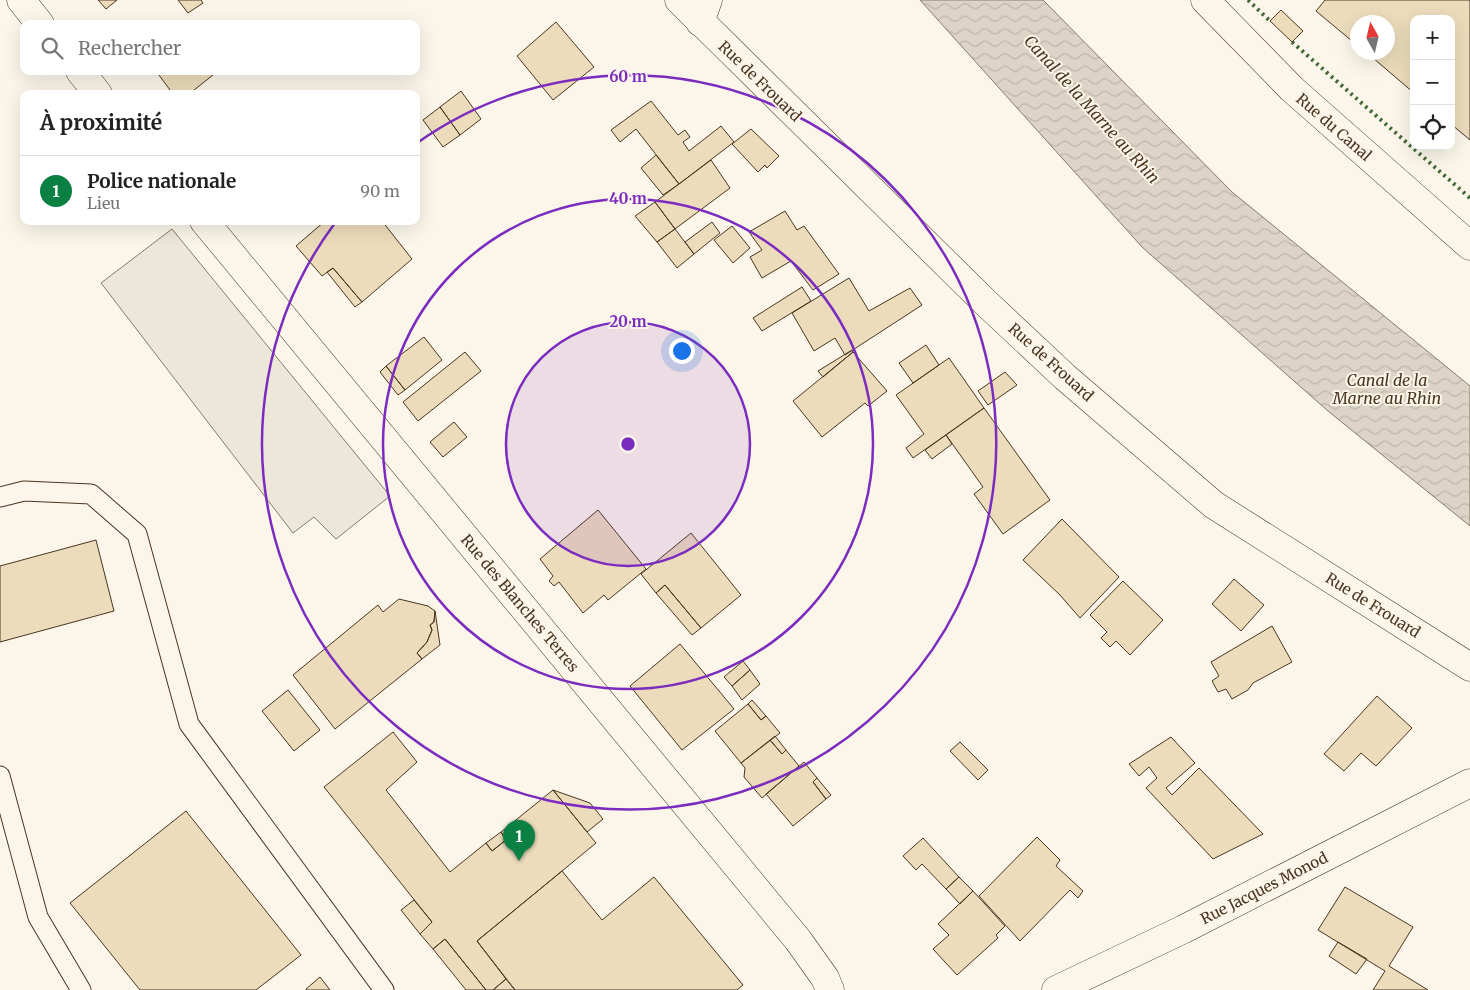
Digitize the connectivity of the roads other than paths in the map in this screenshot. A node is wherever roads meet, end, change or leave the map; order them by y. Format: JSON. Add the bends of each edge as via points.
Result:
{"nodes":[{"id":1,"x":21,"y":0,"type":"edge"},
{"id":2,"x":679,"y":0,"type":"edge"},
{"id":3,"x":1205,"y":0,"type":"edge"},
{"id":4,"x":704,"y":11,"type":"edge"},
{"id":5,"x":37,"y":20,"type":"edge"},
{"id":6,"x":83,"y":75,"type":"edge"},
{"id":7,"x":95,"y":90,"type":"edge"},
{"id":8,"x":207,"y":225,"type":"edge"},
{"id":9,"x":1470,"y":246,"type":"edge"},
{"id":10,"x":0,"y":498,"type":"edge"},
{"id":11,"x":1470,"y":667,"type":"edge"},
{"id":12,"x":0,"y":776,"type":"edge"},
{"id":13,"x":1470,"y":783,"type":"edge"},
{"id":14,"x":81,"y":990,"type":"edge"},
{"id":15,"x":384,"y":990,"type":"edge"},
{"id":16,"x":830,"y":990,"type":"edge"},
{"id":17,"x":1056,"y":990,"type":"edge"}],
"edges":[{"from":1,"to":5,"type":"street"},
{"from":2,"to":4,"type":"street","name":"Rue de Frouard"},
{"from":3,"to":9,"type":"street","name":"Rue du Canal","via":[[1292,89]]},
{"from":4,"to":11,"type":"street","name":"Rue de Frouard","via":[[986,302],[1064,377],[1214,505]]},
{"from":6,"to":7,"type":"street"},
{"from":8,"to":16,"type":"street","name":"Rue des Blanches Terres","via":[[798,940]]},
{"from":10,"to":15,"type":"lane","via":[[24,491],[91,494],[137,534],[189,724]]},
{"from":12,"to":14,"type":"lane","via":[[38,917]]},
{"from":13,"to":17,"type":"street","name":"Rue Jacques Monod","via":[[1184,929]]}]}
